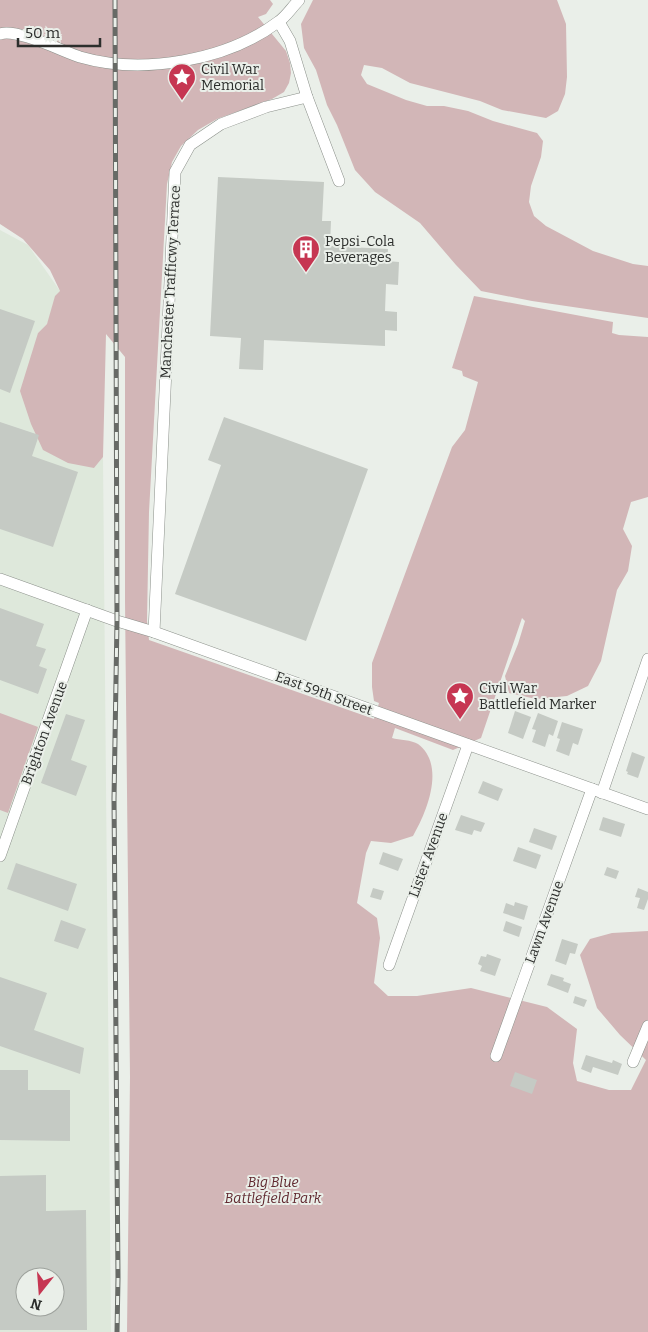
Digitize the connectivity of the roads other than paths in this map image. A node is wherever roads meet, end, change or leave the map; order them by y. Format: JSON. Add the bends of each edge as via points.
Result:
{"nodes":[{"id":1,"x":299,"y":0,"type":"edge"},
{"id":2,"x":279,"y":22,"type":"junction"},
{"id":3,"x":0,"y":34,"type":"edge"},
{"id":4,"x":307,"y":97,"type":"junction"},
{"id":5,"x":339,"y":181,"type":"dead end"},
{"id":6,"x":0,"y":579,"type":"edge"},
{"id":7,"x":87,"y":610,"type":"junction"},
{"id":8,"x":154,"y":632,"type":"junction"},
{"id":9,"x":648,"y":659,"type":"edge"},
{"id":10,"x":468,"y":745,"type":"junction"},
{"id":11,"x":597,"y":791,"type":"junction"},
{"id":12,"x":648,"y":809,"type":"edge"},
{"id":13,"x":0,"y":856,"type":"edge"},
{"id":14,"x":389,"y":965,"type":"dead end"},
{"id":15,"x":648,"y":1026,"type":"edge"},
{"id":16,"x":496,"y":1056,"type":"dead end"},
{"id":17,"x":632,"y":1062,"type":"dead end"}],
"edges":[{"from":1,"to":2,"type":"street"},
{"from":2,"to":3,"type":"street","via":[[228,49],[207,56],[147,64],[116,64],[80,57],[15,33]]},
{"from":2,"to":4,"type":"street","via":[[290,41]]},
{"from":4,"to":5,"type":"street"},
{"from":4,"to":8,"type":"street","name":"Manchester Trafficwy Terrace","via":[[266,107],[221,124],[190,145],[175,172]]},
{"from":6,"to":7,"type":"street","name":"East 59th Street"},
{"from":7,"to":8,"type":"street","name":"East 59th Street"},
{"from":7,"to":13,"type":"street","name":"Brighton Avenue"},
{"from":8,"to":10,"type":"street","name":"East 59th Street"},
{"from":9,"to":11,"type":"street","name":"Lawn Avenue"},
{"from":10,"to":11,"type":"street","name":"East 59th Street"},
{"from":10,"to":14,"type":"street","name":"Lister Avenue"},
{"from":11,"to":12,"type":"street","name":"East 59th Street"},
{"from":11,"to":16,"type":"street","name":"Lawn Avenue"},
{"from":15,"to":17,"type":"street"}]}
